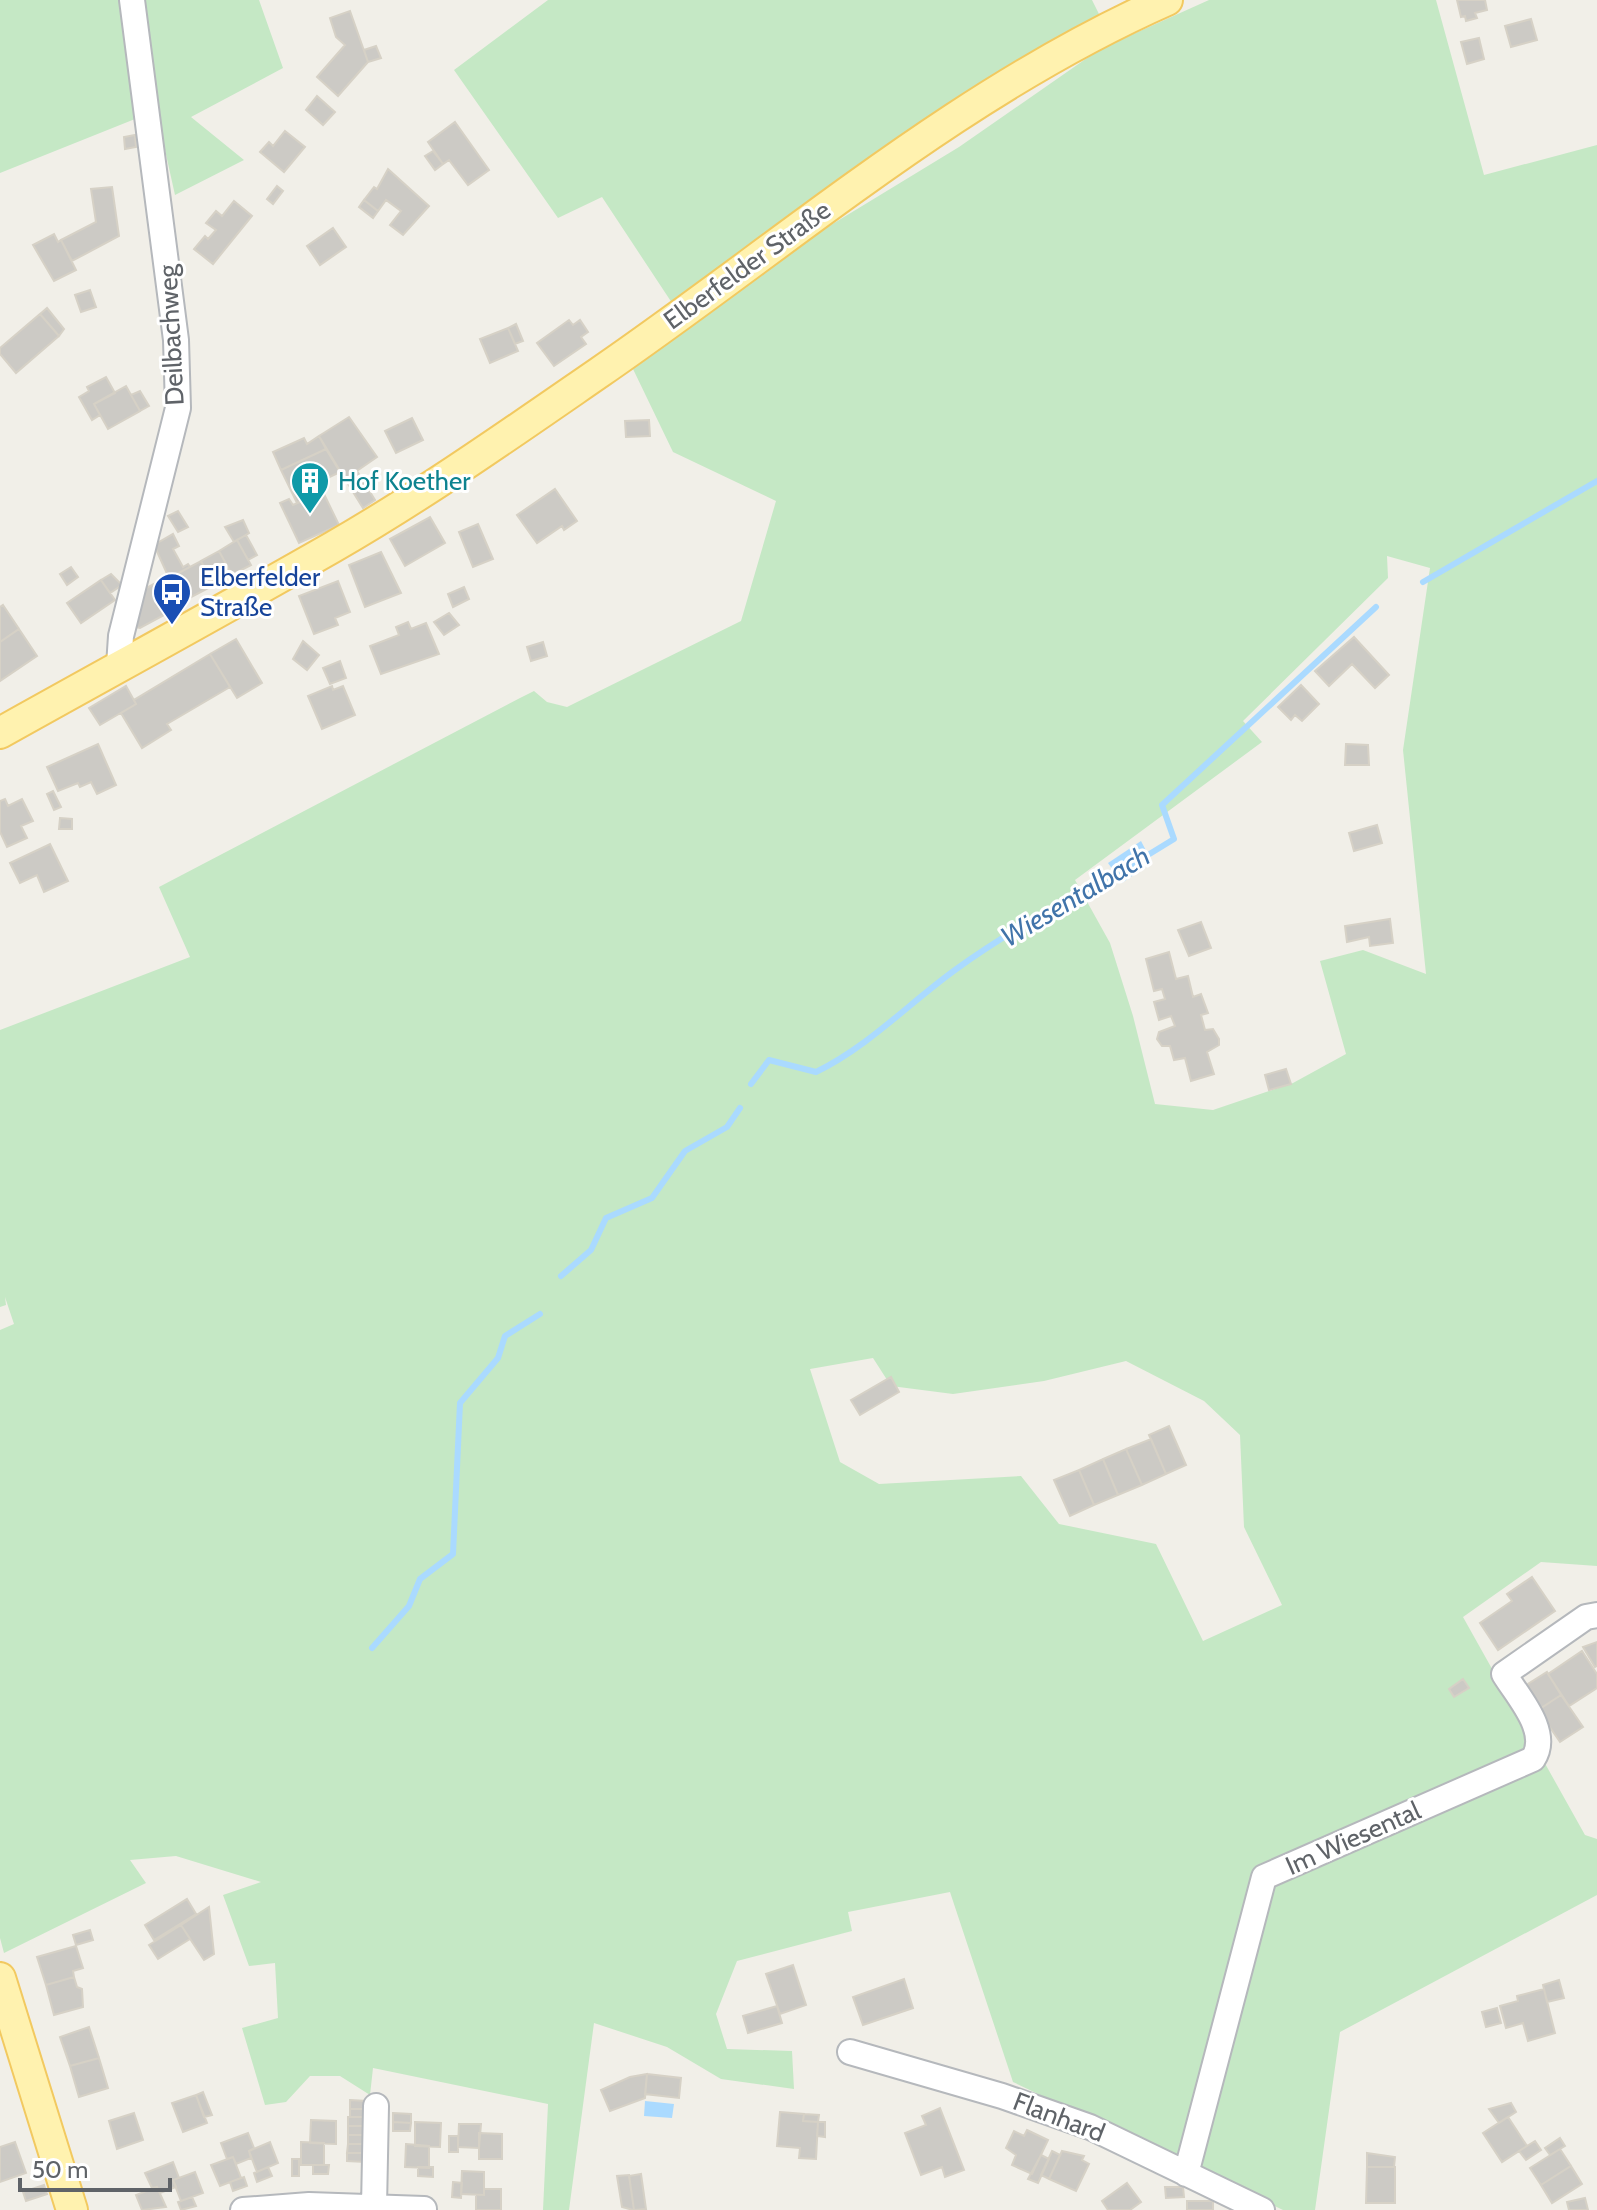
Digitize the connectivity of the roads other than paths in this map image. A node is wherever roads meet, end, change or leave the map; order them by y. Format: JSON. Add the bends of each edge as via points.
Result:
{"nodes":[{"id":1,"x":132,"y":0,"type":"edge"},
{"id":2,"x":1167,"y":0,"type":"edge"},
{"id":3,"x":119,"y":666,"type":"junction"},
{"id":4,"x":0,"y":733,"type":"edge"},
{"id":5,"x":1597,"y":1615,"type":"edge"},
{"id":6,"x":0,"y":1978,"type":"edge"},
{"id":7,"x":850,"y":2052,"type":"dead end"},
{"id":8,"x":376,"y":2106,"type":"dead end"},
{"id":9,"x":1186,"y":2174,"type":"junction"},
{"id":10,"x":374,"y":2207,"type":"junction"},
{"id":11,"x":424,"y":2209,"type":"edge"},
{"id":12,"x":1258,"y":2209,"type":"edge"},
{"id":13,"x":72,"y":2210,"type":"edge"},
{"id":14,"x":243,"y":2210,"type":"edge"}],
"edges":[{"from":1,"to":3,"type":"street","name":"Deilbachweg","via":[[176,340],[178,408],[121,636]]},
{"from":2,"to":3,"type":"main road","name":"Elberfelder Straße","via":[[1083,39],[953,121],[430,487]]},
{"from":3,"to":4,"type":"main road","name":"Elberfelder Straße"},
{"from":5,"to":9,"type":"street","name":"Im Wiesental","via":[[1586,1617],[1504,1674],[1538,1730],[1539,1749],[1533,1759],[1264,1877]]},
{"from":6,"to":13,"type":"main road"},
{"from":7,"to":9,"type":"street","name":"Flanhard","via":[[1090,2127]]},
{"from":8,"to":10,"type":"street"},
{"from":9,"to":12,"type":"street","name":"Flanhard"},
{"from":10,"to":11,"type":"street"},
{"from":10,"to":14,"type":"street"}]}
